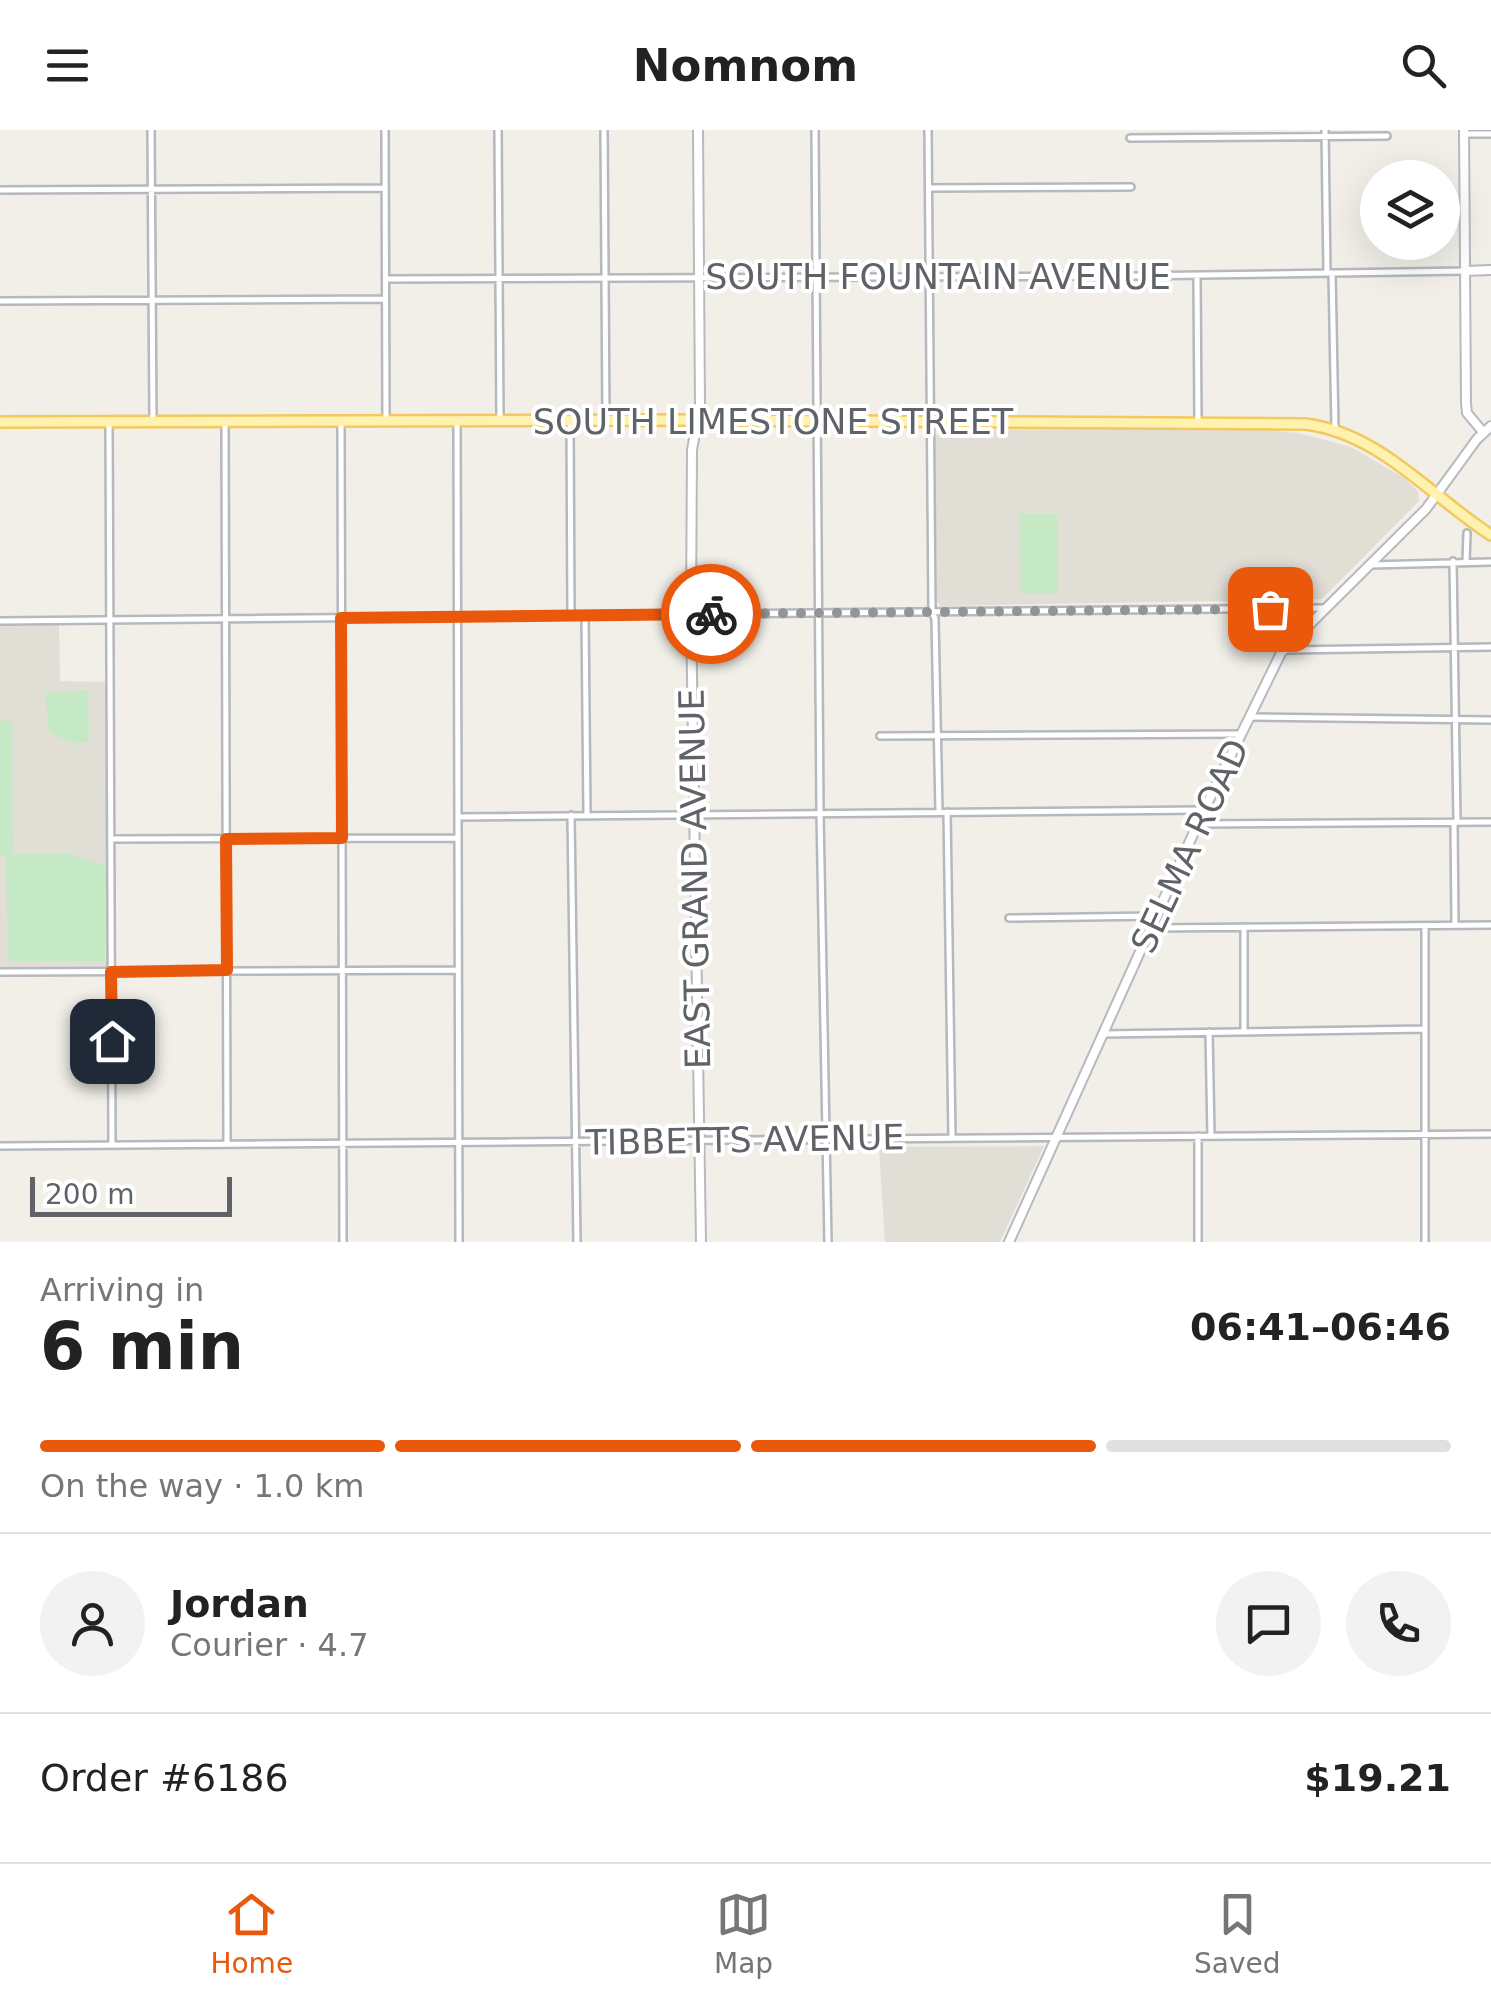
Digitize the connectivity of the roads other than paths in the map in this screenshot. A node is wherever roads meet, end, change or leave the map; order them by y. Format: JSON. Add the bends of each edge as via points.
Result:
{"nodes":[{"id":1,"x":151,"y":130,"type":"edge"},
{"id":2,"x":385,"y":130,"type":"edge"},
{"id":3,"x":498,"y":130,"type":"edge"},
{"id":4,"x":604,"y":130,"type":"edge"},
{"id":5,"x":698,"y":130,"type":"edge"},
{"id":6,"x":815,"y":130,"type":"edge"},
{"id":7,"x":928,"y":130,"type":"edge"},
{"id":8,"x":1464,"y":132,"type":"edge"},
{"id":9,"x":1325,"y":133,"type":"edge"},
{"id":10,"x":1491,"y":134,"type":"edge"},
{"id":11,"x":1387,"y":136,"type":"dead end"},
{"id":12,"x":1130,"y":138,"type":"dead end"},
{"id":13,"x":1131,"y":187,"type":"dead end"},
{"id":14,"x":385,"y":188,"type":"junction"},
{"id":15,"x":928,"y":188,"type":"junction"},
{"id":16,"x":151,"y":189,"type":"junction"},
{"id":17,"x":0,"y":190,"type":"edge"},
{"id":18,"x":1491,"y":270,"type":"edge"},
{"id":19,"x":1466,"y":271,"type":"junction"},
{"id":20,"x":1329,"y":273,"type":"junction"},
{"id":21,"x":1197,"y":275,"type":"junction"},
{"id":22,"x":605,"y":278,"type":"junction"},
{"id":23,"x":699,"y":278,"type":"junction"},
{"id":24,"x":816,"y":278,"type":"junction"},
{"id":25,"x":929,"y":278,"type":"junction"},
{"id":26,"x":386,"y":279,"type":"junction"},
{"id":27,"x":499,"y":279,"type":"junction"},
{"id":28,"x":385,"y":299,"type":"junction"},
{"id":29,"x":152,"y":300,"type":"junction"},
{"id":30,"x":0,"y":301,"type":"edge"},
{"id":31,"x":153,"y":420,"type":"junction"},
{"id":32,"x":225,"y":420,"type":"junction"},
{"id":33,"x":340,"y":420,"type":"junction"},
{"id":34,"x":386,"y":420,"type":"junction"},
{"id":35,"x":457,"y":420,"type":"junction"},
{"id":36,"x":500,"y":420,"type":"junction"},
{"id":37,"x":695,"y":420,"type":"junction"},
{"id":38,"x":109,"y":421,"type":"junction"},
{"id":39,"x":570,"y":421,"type":"junction"},
{"id":40,"x":606,"y":421,"type":"junction"},
{"id":41,"x":0,"y":422,"type":"edge"},
{"id":42,"x":816,"y":422,"type":"junction"},
{"id":43,"x":930,"y":423,"type":"junction"},
{"id":44,"x":1198,"y":423,"type":"junction"},
{"id":45,"x":1335,"y":429,"type":"junction"},
{"id":46,"x":1487,"y":429,"type":"edge"},
{"id":47,"x":1438,"y":496,"type":"junction"},
{"id":48,"x":1467,"y":532,"type":"dead end"},
{"id":49,"x":1491,"y":535,"type":"edge"},
{"id":50,"x":1454,"y":562,"type":"junction"},
{"id":51,"x":1466,"y":562,"type":"junction"},
{"id":52,"x":1491,"y":562,"type":"edge"},
{"id":53,"x":1370,"y":564,"type":"junction"},
{"id":54,"x":1326,"y":608,"type":"junction"},
{"id":55,"x":932,"y":611,"type":"junction"},
{"id":56,"x":818,"y":612,"type":"junction"},
{"id":57,"x":691,"y":614,"type":"junction"},
{"id":58,"x":571,"y":615,"type":"junction"},
{"id":59,"x":586,"y":615,"type":"junction"},
{"id":60,"x":457,"y":617,"type":"junction"},
{"id":61,"x":341,"y":618,"type":"junction"},
{"id":62,"x":226,"y":619,"type":"junction"},
{"id":63,"x":110,"y":620,"type":"junction"},
{"id":64,"x":0,"y":621,"type":"edge"},
{"id":65,"x":1491,"y":646,"type":"edge"},
{"id":66,"x":1454,"y":647,"type":"junction"},
{"id":67,"x":1284,"y":650,"type":"junction"},
{"id":68,"x":1250,"y":718,"type":"junction"},
{"id":69,"x":1456,"y":720,"type":"junction"},
{"id":70,"x":1491,"y":720,"type":"edge"},
{"id":71,"x":1242,"y":734,"type":"junction"},
{"id":72,"x":880,"y":736,"type":"dead end"},
{"id":73,"x":937,"y":736,"type":"junction"},
{"id":74,"x":1204,"y":810,"type":"junction"},
{"id":75,"x":942,"y":812,"type":"junction"},
{"id":76,"x":820,"y":813,"type":"junction"},
{"id":77,"x":694,"y":814,"type":"junction"},
{"id":78,"x":571,"y":815,"type":"junction"},
{"id":79,"x":587,"y":815,"type":"junction"},
{"id":80,"x":458,"y":817,"type":"junction"},
{"id":81,"x":1455,"y":822,"type":"junction"},
{"id":82,"x":1491,"y":822,"type":"edge"},
{"id":83,"x":1198,"y":824,"type":"junction"},
{"id":84,"x":342,"y":838,"type":"junction"},
{"id":85,"x":458,"y":838,"type":"junction"},
{"id":86,"x":110,"y":839,"type":"junction"},
{"id":87,"x":226,"y":839,"type":"junction"},
{"id":88,"x":1156,"y":916,"type":"junction"},
{"id":89,"x":1009,"y":918,"type":"dead end"},
{"id":90,"x":1491,"y":925,"type":"edge"},
{"id":91,"x":1425,"y":926,"type":"junction"},
{"id":92,"x":1454,"y":926,"type":"junction"},
{"id":93,"x":1244,"y":927,"type":"junction"},
{"id":94,"x":1151,"y":928,"type":"junction"},
{"id":95,"x":227,"y":970,"type":"junction"},
{"id":96,"x":342,"y":970,"type":"junction"},
{"id":97,"x":458,"y":970,"type":"junction"},
{"id":98,"x":0,"y":972,"type":"edge"},
{"id":99,"x":111,"y":972,"type":"junction"},
{"id":100,"x":1426,"y":1028,"type":"junction"},
{"id":101,"x":1244,"y":1031,"type":"junction"},
{"id":102,"x":1209,"y":1032,"type":"junction"},
{"id":103,"x":1104,"y":1034,"type":"junction"},
{"id":104,"x":1424,"y":1134,"type":"junction"},
{"id":105,"x":1491,"y":1134,"type":"edge"},
{"id":106,"x":1198,"y":1136,"type":"junction"},
{"id":107,"x":1210,"y":1136,"type":"junction"},
{"id":108,"x":1057,"y":1137,"type":"junction"},
{"id":109,"x":952,"y":1138,"type":"junction"},
{"id":110,"x":826,"y":1139,"type":"junction"},
{"id":111,"x":699,"y":1140,"type":"junction"},
{"id":112,"x":576,"y":1141,"type":"junction"},
{"id":113,"x":459,"y":1142,"type":"junction"},
{"id":114,"x":227,"y":1143,"type":"junction"},
{"id":115,"x":343,"y":1143,"type":"junction"},
{"id":116,"x":112,"y":1145,"type":"junction"},
{"id":117,"x":0,"y":1146,"type":"edge"},
{"id":118,"x":343,"y":1242,"type":"edge"},
{"id":119,"x":459,"y":1242,"type":"edge"},
{"id":120,"x":577,"y":1242,"type":"edge"},
{"id":121,"x":701,"y":1242,"type":"edge"},
{"id":122,"x":828,"y":1242,"type":"edge"},
{"id":123,"x":1009,"y":1242,"type":"edge"},
{"id":124,"x":1198,"y":1242,"type":"edge"},
{"id":125,"x":1425,"y":1242,"type":"edge"}],
"edges":[{"from":1,"to":16,"type":"street"},
{"from":2,"to":14,"type":"street"},
{"from":3,"to":27,"type":"street"},
{"from":4,"to":22,"type":"street"},
{"from":5,"to":23,"type":"street","name":"EAST GRAND AVENUE"},
{"from":6,"to":24,"type":"street"},
{"from":7,"to":15,"type":"street"},
{"from":8,"to":10,"type":"street"},
{"from":8,"to":19,"type":"street"},
{"from":9,"to":11,"type":"street"},
{"from":9,"to":12,"type":"street"},
{"from":9,"to":20,"type":"street"},
{"from":13,"to":15,"type":"street"},
{"from":14,"to":16,"type":"street"},
{"from":14,"to":26,"type":"street"},
{"from":15,"to":25,"type":"street"},
{"from":16,"to":17,"type":"street"},
{"from":16,"to":29,"type":"street"},
{"from":18,"to":19,"type":"street","name":"SOUTH FOUNTAIN AVENUE"},
{"from":19,"to":20,"type":"street","name":"SOUTH FOUNTAIN AVENUE"},
{"from":19,"to":46,"type":"street","via":[[1468,413]]},
{"from":20,"to":21,"type":"street","name":"SOUTH FOUNTAIN AVENUE"},
{"from":20,"to":45,"type":"street"},
{"from":21,"to":25,"type":"street","name":"SOUTH FOUNTAIN AVENUE"},
{"from":21,"to":44,"type":"street"},
{"from":22,"to":23,"type":"street","name":"SOUTH FOUNTAIN AVENUE"},
{"from":22,"to":27,"type":"street","name":"SOUTH FOUNTAIN AVENUE"},
{"from":22,"to":40,"type":"street"},
{"from":23,"to":24,"type":"street","name":"SOUTH FOUNTAIN AVENUE"},
{"from":23,"to":37,"type":"street","name":"EAST GRAND AVENUE"},
{"from":24,"to":25,"type":"street","name":"SOUTH FOUNTAIN AVENUE"},
{"from":24,"to":42,"type":"street"},
{"from":25,"to":43,"type":"street"},
{"from":26,"to":27,"type":"street","name":"SOUTH FOUNTAIN AVENUE"},
{"from":26,"to":28,"type":"street"},
{"from":27,"to":36,"type":"street"},
{"from":28,"to":29,"type":"street"},
{"from":28,"to":34,"type":"street"},
{"from":29,"to":30,"type":"street"},
{"from":29,"to":31,"type":"street"},
{"from":31,"to":32,"type":"main road","name":"SOUTH LIMESTONE STREET"},
{"from":31,"to":38,"type":"main road","name":"SOUTH LIMESTONE STREET"},
{"from":32,"to":33,"type":"main road","name":"SOUTH LIMESTONE STREET"},
{"from":32,"to":62,"type":"street"},
{"from":33,"to":34,"type":"main road","name":"SOUTH LIMESTONE STREET"},
{"from":33,"to":61,"type":"street"},
{"from":34,"to":35,"type":"main road","name":"SOUTH LIMESTONE STREET"},
{"from":35,"to":36,"type":"main road","name":"SOUTH LIMESTONE STREET"},
{"from":35,"to":60,"type":"street"},
{"from":36,"to":39,"type":"main road","name":"SOUTH LIMESTONE STREET"},
{"from":37,"to":40,"type":"main road","name":"SOUTH LIMESTONE STREET"},
{"from":37,"to":42,"type":"main road","name":"SOUTH LIMESTONE STREET"},
{"from":37,"to":57,"type":"street","name":"EAST GRAND AVENUE"},
{"from":38,"to":41,"type":"main road","name":"SOUTH LIMESTONE STREET"},
{"from":38,"to":63,"type":"street"},
{"from":39,"to":40,"type":"main road","name":"SOUTH LIMESTONE STREET"},
{"from":39,"to":58,"type":"street"},
{"from":42,"to":43,"type":"main road","name":"SOUTH LIMESTONE STREET"},
{"from":42,"to":56,"type":"street"},
{"from":43,"to":44,"type":"main road","name":"SOUTH LIMESTONE STREET"},
{"from":43,"to":55,"type":"street"},
{"from":44,"to":45,"type":"main road","name":"SOUTH LIMESTONE STREET"},
{"from":45,"to":47,"type":"main road","name":"SOUTH LIMESTONE STREET","via":[[1379,451]]},
{"from":46,"to":47,"type":"street"},
{"from":47,"to":49,"type":"main road","name":"SOUTH LIMESTONE STREET"},
{"from":47,"to":53,"type":"street","name":"SELMA ROAD"},
{"from":48,"to":51,"type":"street"},
{"from":50,"to":51,"type":"street"},
{"from":50,"to":53,"type":"street"},
{"from":50,"to":66,"type":"street"},
{"from":51,"to":52,"type":"street"},
{"from":53,"to":54,"type":"street","name":"SELMA ROAD"},
{"from":54,"to":55,"type":"street"},
{"from":54,"to":67,"type":"street","name":"SELMA ROAD"},
{"from":55,"to":56,"type":"street"},
{"from":55,"to":73,"type":"street"},
{"from":56,"to":57,"type":"street"},
{"from":56,"to":76,"type":"street"},
{"from":57,"to":59,"type":"street"},
{"from":57,"to":77,"type":"street","name":"EAST GRAND AVENUE"},
{"from":58,"to":59,"type":"street"},
{"from":58,"to":60,"type":"street"},
{"from":59,"to":79,"type":"street"},
{"from":60,"to":61,"type":"street"},
{"from":60,"to":80,"type":"street"},
{"from":61,"to":62,"type":"street"},
{"from":61,"to":84,"type":"street"},
{"from":62,"to":63,"type":"street"},
{"from":62,"to":87,"type":"street"},
{"from":63,"to":64,"type":"street"},
{"from":63,"to":86,"type":"street"},
{"from":65,"to":66,"type":"street"},
{"from":66,"to":67,"type":"street"},
{"from":66,"to":69,"type":"street"},
{"from":67,"to":68,"type":"street","name":"SELMA ROAD"},
{"from":68,"to":69,"type":"street"},
{"from":68,"to":71,"type":"street","name":"SELMA ROAD"},
{"from":69,"to":70,"type":"street"},
{"from":69,"to":81,"type":"street"},
{"from":71,"to":73,"type":"street"},
{"from":71,"to":74,"type":"street","name":"SELMA ROAD"},
{"from":72,"to":73,"type":"street"},
{"from":73,"to":75,"type":"street"},
{"from":74,"to":75,"type":"street"},
{"from":74,"to":83,"type":"street","name":"SELMA ROAD"},
{"from":75,"to":76,"type":"street"},
{"from":75,"to":109,"type":"street"},
{"from":76,"to":77,"type":"street"},
{"from":76,"to":110,"type":"street"},
{"from":77,"to":79,"type":"street"},
{"from":77,"to":111,"type":"street","name":"EAST GRAND AVENUE"},
{"from":78,"to":79,"type":"street"},
{"from":78,"to":80,"type":"street"},
{"from":78,"to":112,"type":"street"},
{"from":80,"to":85,"type":"street"},
{"from":81,"to":82,"type":"street"},
{"from":81,"to":83,"type":"street"},
{"from":81,"to":92,"type":"street"},
{"from":83,"to":88,"type":"street","name":"SELMA ROAD"},
{"from":84,"to":85,"type":"street"},
{"from":84,"to":87,"type":"street"},
{"from":84,"to":96,"type":"street"},
{"from":85,"to":97,"type":"street"},
{"from":86,"to":87,"type":"street"},
{"from":86,"to":99,"type":"street"},
{"from":87,"to":95,"type":"street"},
{"from":88,"to":89,"type":"street"},
{"from":88,"to":94,"type":"street","name":"SELMA ROAD"},
{"from":90,"to":92,"type":"street"},
{"from":91,"to":92,"type":"street"},
{"from":91,"to":93,"type":"street"},
{"from":91,"to":100,"type":"street"},
{"from":93,"to":94,"type":"street"},
{"from":93,"to":101,"type":"street"},
{"from":94,"to":103,"type":"street","name":"SELMA ROAD"},
{"from":95,"to":96,"type":"street"},
{"from":95,"to":99,"type":"street"},
{"from":95,"to":114,"type":"street"},
{"from":96,"to":97,"type":"street"},
{"from":96,"to":115,"type":"street"},
{"from":97,"to":113,"type":"street"},
{"from":98,"to":99,"type":"street"},
{"from":99,"to":116,"type":"street"},
{"from":100,"to":101,"type":"street"},
{"from":100,"to":104,"type":"street"},
{"from":101,"to":102,"type":"street"},
{"from":102,"to":103,"type":"street"},
{"from":102,"to":107,"type":"street"},
{"from":103,"to":108,"type":"street","name":"SELMA ROAD"},
{"from":104,"to":105,"type":"street","name":"TIBBETTS AVENUE"},
{"from":104,"to":107,"type":"street","name":"TIBBETTS AVENUE"},
{"from":104,"to":125,"type":"street"},
{"from":106,"to":107,"type":"street","name":"TIBBETTS AVENUE"},
{"from":106,"to":108,"type":"street","name":"TIBBETTS AVENUE"},
{"from":106,"to":124,"type":"street"},
{"from":108,"to":109,"type":"street","name":"TIBBETTS AVENUE"},
{"from":108,"to":123,"type":"street","name":"SELMA ROAD"},
{"from":109,"to":110,"type":"street","name":"TIBBETTS AVENUE"},
{"from":110,"to":111,"type":"street","name":"TIBBETTS AVENUE"},
{"from":110,"to":122,"type":"street"},
{"from":111,"to":112,"type":"street","name":"TIBBETTS AVENUE"},
{"from":111,"to":121,"type":"street","name":"EAST GRAND AVENUE"},
{"from":112,"to":113,"type":"street","name":"TIBBETTS AVENUE"},
{"from":112,"to":120,"type":"street"},
{"from":113,"to":115,"type":"street","name":"TIBBETTS AVENUE"},
{"from":113,"to":119,"type":"street"},
{"from":114,"to":115,"type":"street","name":"TIBBETTS AVENUE"},
{"from":114,"to":116,"type":"street","name":"TIBBETTS AVENUE"},
{"from":115,"to":118,"type":"street"},
{"from":116,"to":117,"type":"street","name":"TIBBETTS AVENUE"}]}
